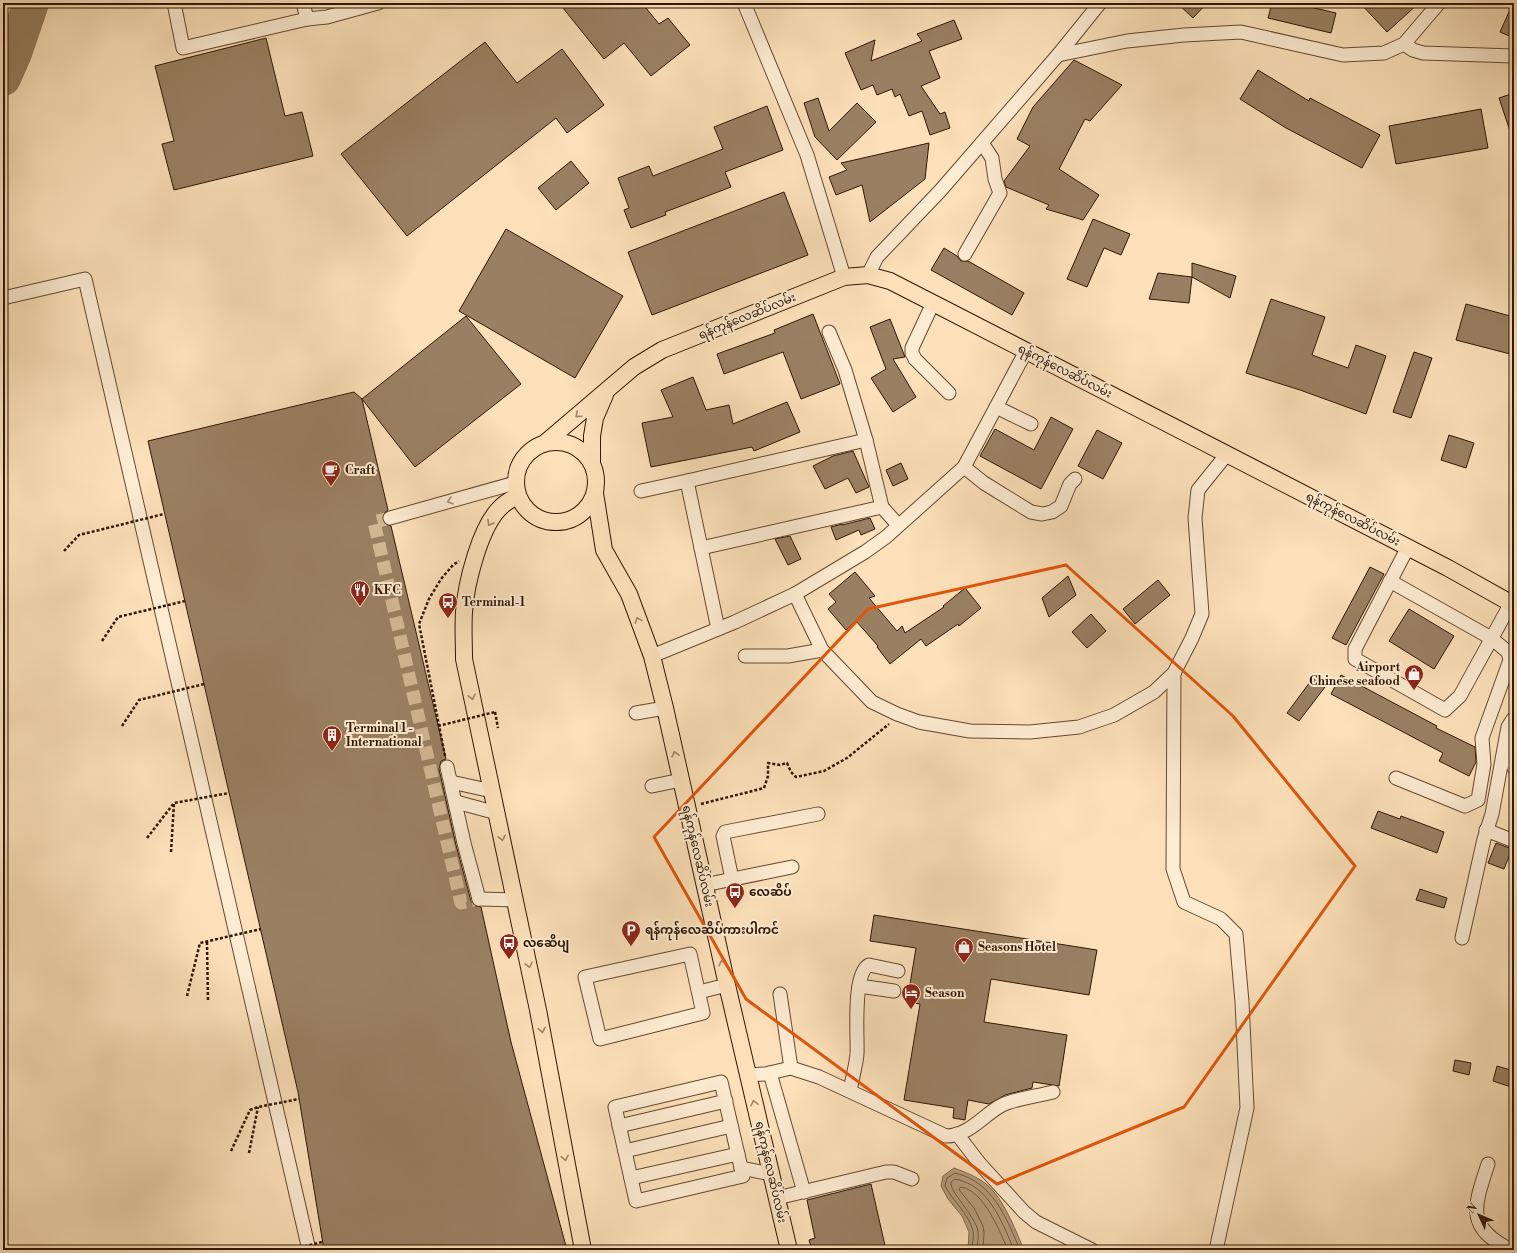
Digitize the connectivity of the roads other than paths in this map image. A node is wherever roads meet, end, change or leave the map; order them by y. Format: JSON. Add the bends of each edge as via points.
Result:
{"nodes":[{"id":1,"x":174,"y":3,"type":"edge"},
{"id":2,"x":303,"y":3,"type":"edge"},
{"id":3,"x":378,"y":3,"type":"edge"},
{"id":4,"x":744,"y":3,"type":"edge"},
{"id":5,"x":1100,"y":3,"type":"edge"},
{"id":6,"x":1439,"y":3,"type":"edge"},
{"id":7,"x":307,"y":19,"type":"junction"},
{"id":8,"x":1404,"y":44,"type":"junction"},
{"id":9,"x":1058,"y":55,"type":"junction"},
{"id":10,"x":1514,"y":56,"type":"edge"},
{"id":11,"x":982,"y":142,"type":"junction"},
{"id":12,"x":965,"y":254,"type":"dead end"},
{"id":13,"x":868,"y":275,"type":"junction"},
{"id":14,"x":844,"y":277,"type":"junction"},
{"id":15,"x":3,"y":298,"type":"edge"},
{"id":16,"x":933,"y":303,"type":"junction"},
{"id":17,"x":829,"y":332,"type":"dead end"},
{"id":18,"x":1026,"y":351,"type":"junction"},
{"id":19,"x":608,"y":390,"type":"junction"},
{"id":20,"x":949,"y":393,"type":"dead end"},
{"id":21,"x":996,"y":407,"type":"junction"},
{"id":22,"x":1031,"y":424,"type":"dead end"},
{"id":23,"x":866,"y":440,"type":"junction"},
{"id":24,"x":546,"y":442,"type":"junction"},
{"id":25,"x":1227,"y":454,"type":"junction"},
{"id":26,"x":592,"y":462,"type":"junction"},
{"id":27,"x":964,"y":467,"type":"junction"},
{"id":28,"x":1075,"y":479,"type":"dead end"},
{"id":29,"x":687,"y":481,"type":"junction"},
{"id":30,"x":516,"y":489,"type":"junction"},
{"id":31,"x":641,"y":490,"type":"dead end"},
{"id":32,"x":595,"y":493,"type":"junction"},
{"id":33,"x":882,"y":507,"type":"junction"},
{"id":34,"x":390,"y":518,"type":"tunnel mouth"},
{"id":35,"x":898,"y":525,"type":"junction"},
{"id":36,"x":1408,"y":547,"type":"junction"},
{"id":37,"x":701,"y":548,"type":"junction"},
{"id":38,"x":1390,"y":581,"type":"junction"},
{"id":39,"x":795,"y":594,"type":"junction"},
{"id":40,"x":1512,"y":604,"type":"edge"},
{"id":41,"x":718,"y":629,"type":"junction"},
{"id":42,"x":1491,"y":638,"type":"junction"},
{"id":43,"x":822,"y":650,"type":"junction"},
{"id":44,"x":652,"y":656,"type":"junction"},
{"id":45,"x":745,"y":656,"type":"dead end"},
{"id":46,"x":1174,"y":673,"type":"junction"},
{"id":47,"x":665,"y":708,"type":"junction"},
{"id":48,"x":636,"y":713,"type":"dead end"},
{"id":49,"x":1514,"y":715,"type":"edge"},
{"id":50,"x":448,"y":768,"type":"road end"},
{"id":51,"x":1514,"y":768,"type":"edge"},
{"id":52,"x":1396,"y":778,"type":"dead end"},
{"id":53,"x":681,"y":780,"type":"junction"},
{"id":54,"x":451,"y":782,"type":"junction"},
{"id":55,"x":652,"y":786,"type":"dead end"},
{"id":56,"x":492,"y":791,"type":"junction"},
{"id":57,"x":456,"y":802,"type":"junction"},
{"id":58,"x":497,"y":813,"type":"junction"},
{"id":59,"x":818,"y":814,"type":"dead end"},
{"id":60,"x":1486,"y":830,"type":"junction"},
{"id":61,"x":1514,"y":842,"type":"edge"},
{"id":62,"x":792,"y":867,"type":"dead end"},
{"id":63,"x":732,"y":879,"type":"junction"},
{"id":64,"x":704,"y":885,"type":"junction"},
{"id":65,"x":515,"y":900,"type":"junction"},
{"id":66,"x":1462,"y":938,"type":"dead end"},
{"id":67,"x":898,"y":971,"type":"dead end"},
{"id":68,"x":727,"y":986,"type":"junction"},
{"id":69,"x":859,"y":986,"type":"junction"},
{"id":70,"x":894,"y":991,"type":"dead end"},
{"id":71,"x":699,"y":992,"type":"junction"},
{"id":72,"x":780,"y":994,"type":"dead end"},
{"id":73,"x":791,"y":1068,"type":"junction"},
{"id":74,"x":770,"y":1073,"type":"junction"},
{"id":75,"x":748,"y":1075,"type":"junction"},
{"id":76,"x":850,"y":1091,"type":"junction"},
{"id":77,"x":1052,"y":1092,"type":"dead end"},
{"id":78,"x":726,"y":1101,"type":"junction"},
{"id":79,"x":619,"y":1126,"type":"junction"},
{"id":80,"x":732,"y":1126,"type":"junction"},
{"id":81,"x":957,"y":1134,"type":"junction"},
{"id":82,"x":625,"y":1151,"type":"junction"},
{"id":83,"x":738,"y":1154,"type":"junction"},
{"id":84,"x":1488,"y":1164,"type":"dead end"},
{"id":85,"x":741,"y":1168,"type":"junction"},
{"id":86,"x":771,"y":1174,"type":"junction"},
{"id":87,"x":631,"y":1178,"type":"junction"},
{"id":88,"x":912,"y":1179,"type":"dead end"},
{"id":89,"x":804,"y":1192,"type":"junction"},
{"id":90,"x":777,"y":1198,"type":"junction"},
{"id":91,"x":309,"y":1250,"type":"edge"},
{"id":92,"x":583,"y":1250,"type":"edge"},
{"id":93,"x":789,"y":1250,"type":"edge"},
{"id":94,"x":1092,"y":1250,"type":"edge"},
{"id":95,"x":1216,"y":1250,"type":"edge"},
{"id":96,"x":1511,"y":1250,"type":"edge"}],
"edges":[{"from":1,"to":7,"type":"street","via":[[183,48]]},
{"from":2,"to":7,"type":"street"},
{"from":3,"to":7,"type":"street","via":[[327,17]]},
{"from":4,"to":14,"type":"street","via":[[807,155]]},
{"from":5,"to":9,"type":"street"},
{"from":6,"to":8,"type":"street"},
{"from":8,"to":9,"type":"street","via":[[1384,53],[1343,55],[1242,32],[1127,41]]},
{"from":8,"to":10,"type":"street","via":[[1423,53]]},
{"from":9,"to":11,"type":"street"},
{"from":11,"to":12,"type":"street","via":[[992,158],[1000,193]]},
{"from":11,"to":13,"type":"street","via":[[940,191],[887,246]]},
{"from":13,"to":14,"type":"main road","name":"ရန်ကုန်လေဆိပ်လမ်း"},
{"from":13,"to":16,"type":"main road","name":"ရန်ကုန်လေဆိပ်လမ်း","via":[[890,281]]},
{"from":14,"to":19,"type":"main road","name":"ရန်ကုန်လေဆိပ်လမ်း","via":[[662,350],[634,367]]},
{"from":15,"to":91,"type":"street","via":[[85,279]]},
{"from":16,"to":18,"type":"main road","name":"ရန်ကုန်လေဆိပ်လမ်း"},
{"from":16,"to":20,"type":"street","via":[[912,353]]},
{"from":17,"to":23,"type":"street","via":[[846,370]]},
{"from":18,"to":21,"type":"street"},
{"from":18,"to":25,"type":"main road","name":"ရန်ကုန်လေဆိပ်လမ်း"},
{"from":19,"to":24,"type":"main road","name":"ရန်ကုန်လေဆိပ်လမ်း","one_way":true},
{"from":19,"to":26,"type":"main road","name":"ရန်ကုန်လေဆိပ်လမ်း","via":[[595,418]]},
{"from":21,"to":22,"type":"street"},
{"from":21,"to":27,"type":"street"},
{"from":23,"to":29,"type":"street"},
{"from":23,"to":33,"type":"street"},
{"from":24,"to":26,"type":"main road","via":[[560,441],[572,444],[584,452]]},
{"from":24,"to":30,"type":"main road","via":[[533,448],[523,457],[517,470]]},
{"from":25,"to":36,"type":"main road","name":"ရန်ကုန်လေဆိပ်လမ်း"},
{"from":25,"to":46,"type":"street","via":[[1198,490],[1195,518],[1202,614]]},
{"from":26,"to":32,"type":"main road","via":[[595,472]]},
{"from":27,"to":28,"type":"street","via":[[984,483],[1031,512],[1042,514],[1052,512],[1061,506],[1070,484]]},
{"from":27,"to":35,"type":"street"},
{"from":29,"to":31,"type":"street"},
{"from":29,"to":37,"type":"street"},
{"from":30,"to":32,"type":"main road","via":[[523,507],[533,516],[544,521],[557,522],[569,520],[580,514]]},
{"from":30,"to":34,"type":"street","one_way":true},
{"from":30,"to":56,"type":"main road","one_way":true,"via":[[490,522],[477,550],[464,612],[464,659]]},
{"from":44,"to":32,"type":"main road","name":"ရန်ကုန်လေဆိပ်လမ်း","one_way":true,"via":[[629,594],[604,550]]},
{"from":33,"to":35,"type":"street"},
{"from":33,"to":37,"type":"street"},
{"from":35,"to":39,"type":"street","via":[[865,552]]},
{"from":36,"to":38,"type":"street"},
{"from":36,"to":40,"type":"main road","name":"ရန်ကုန်လေဆိပ်လမ်း"},
{"from":37,"to":41,"type":"street"},
{"from":38,"to":42,"type":"street"},
{"from":38,"to":42,"type":"street","via":[[1355,648],[1355,659],[1445,710],[1460,696]]},
{"from":39,"to":41,"type":"street"},
{"from":39,"to":43,"type":"street"},
{"from":40,"to":42,"type":"street"},
{"from":41,"to":44,"type":"street"},
{"from":42,"to":52,"type":"street","via":[[1508,652],[1510,660],[1482,738],[1484,764],[1478,800],[1465,806]]},
{"from":43,"to":45,"type":"street","via":[[788,656]]},
{"from":43,"to":46,"type":"street","via":[[872,702],[919,722],[970,731],[1030,732],[1079,727],[1114,715],[1154,692]]},
{"from":44,"to":47,"type":"main road","name":"ရန်ကုန်လေဆိပ်လမ်း"},
{"from":46,"to":95,"type":"street","via":[[1173,869],[1184,902],[1221,919],[1236,934],[1242,1002],[1247,1108]]},
{"from":47,"to":48,"type":"street"},
{"from":53,"to":47,"type":"main road","name":"ရန်ကုန်လေဆိပ်လမ်း","one_way":true},
{"from":49,"to":51,"type":"street"},
{"from":49,"to":60,"type":"street","via":[[1508,727],[1492,814]]},
{"from":50,"to":54,"type":"street"},
{"from":53,"to":55,"type":"street"},
{"from":53,"to":64,"type":"main road","name":"ရန်ကုန်လေဆိပ်လမ်း"},
{"from":54,"to":56,"type":"street"},
{"from":54,"to":57,"type":"street"},
{"from":56,"to":58,"type":"main road"},
{"from":57,"to":58,"type":"street"},
{"from":57,"to":65,"type":"street","via":[[479,899]]},
{"from":58,"to":65,"type":"main road","one_way":true},
{"from":59,"to":63,"type":"street","via":[[725,832],[723,836]]},
{"from":60,"to":61,"type":"street"},
{"from":60,"to":66,"type":"street"},
{"from":62,"to":63,"type":"street"},
{"from":63,"to":64,"type":"street"},
{"from":68,"to":64,"type":"main road","name":"ရန်ကုန်လေဆိပ်လမ်း","one_way":true},
{"from":65,"to":92,"type":"main road","one_way":true},
{"from":67,"to":69,"type":"street","via":[[868,966],[862,974]]},
{"from":68,"to":71,"type":"street"},
{"from":68,"to":75,"type":"main road","name":"ရန်ကုန်လေဆိပ်လမ်း"},
{"from":69,"to":70,"type":"street"},
{"from":69,"to":76,"type":"street","via":[[857,1055]]},
{"from":71,"to":71,"type":"street","via":[[703,1013],[600,1039],[585,977],[690,954]]},
{"from":72,"to":73,"type":"street"},
{"from":73,"to":74,"type":"street"},
{"from":73,"to":76,"type":"street"},
{"from":74,"to":75,"type":"street"},
{"from":74,"to":89,"type":"street"},
{"from":86,"to":75,"type":"main road","name":"ရန်ကုန်လေဆိပ်လမ်း","one_way":true},
{"from":76,"to":81,"type":"street","via":[[941,1135]]},
{"from":77,"to":81,"type":"street","via":[[1003,1105],[969,1129]]},
{"from":78,"to":79,"type":"street"},
{"from":78,"to":79,"type":"street","via":[[721,1082],[615,1107]]},
{"from":78,"to":80,"type":"street"},
{"from":79,"to":82,"type":"street"},
{"from":80,"to":82,"type":"street"},
{"from":80,"to":83,"type":"street"},
{"from":81,"to":94,"type":"street","via":[[980,1164],[1024,1212],[1036,1222]]},
{"from":82,"to":87,"type":"street"},
{"from":83,"to":85,"type":"street"},
{"from":83,"to":87,"type":"street"},
{"from":84,"to":96,"type":"street","via":[[1476,1213],[1478,1224],[1496,1242]]},
{"from":85,"to":86,"type":"street"},
{"from":85,"to":87,"type":"street","via":[[743,1176],[636,1201]]},
{"from":86,"to":90,"type":"main road","name":"ရန်ကုန်လေဆိပ်လမ်း"},
{"from":88,"to":89,"type":"street","via":[[894,1172],[886,1172]]},
{"from":89,"to":90,"type":"street"},
{"from":90,"to":93,"type":"main road","name":"ရန်ကုန်လေဆိပ်လမ်း"}]}
